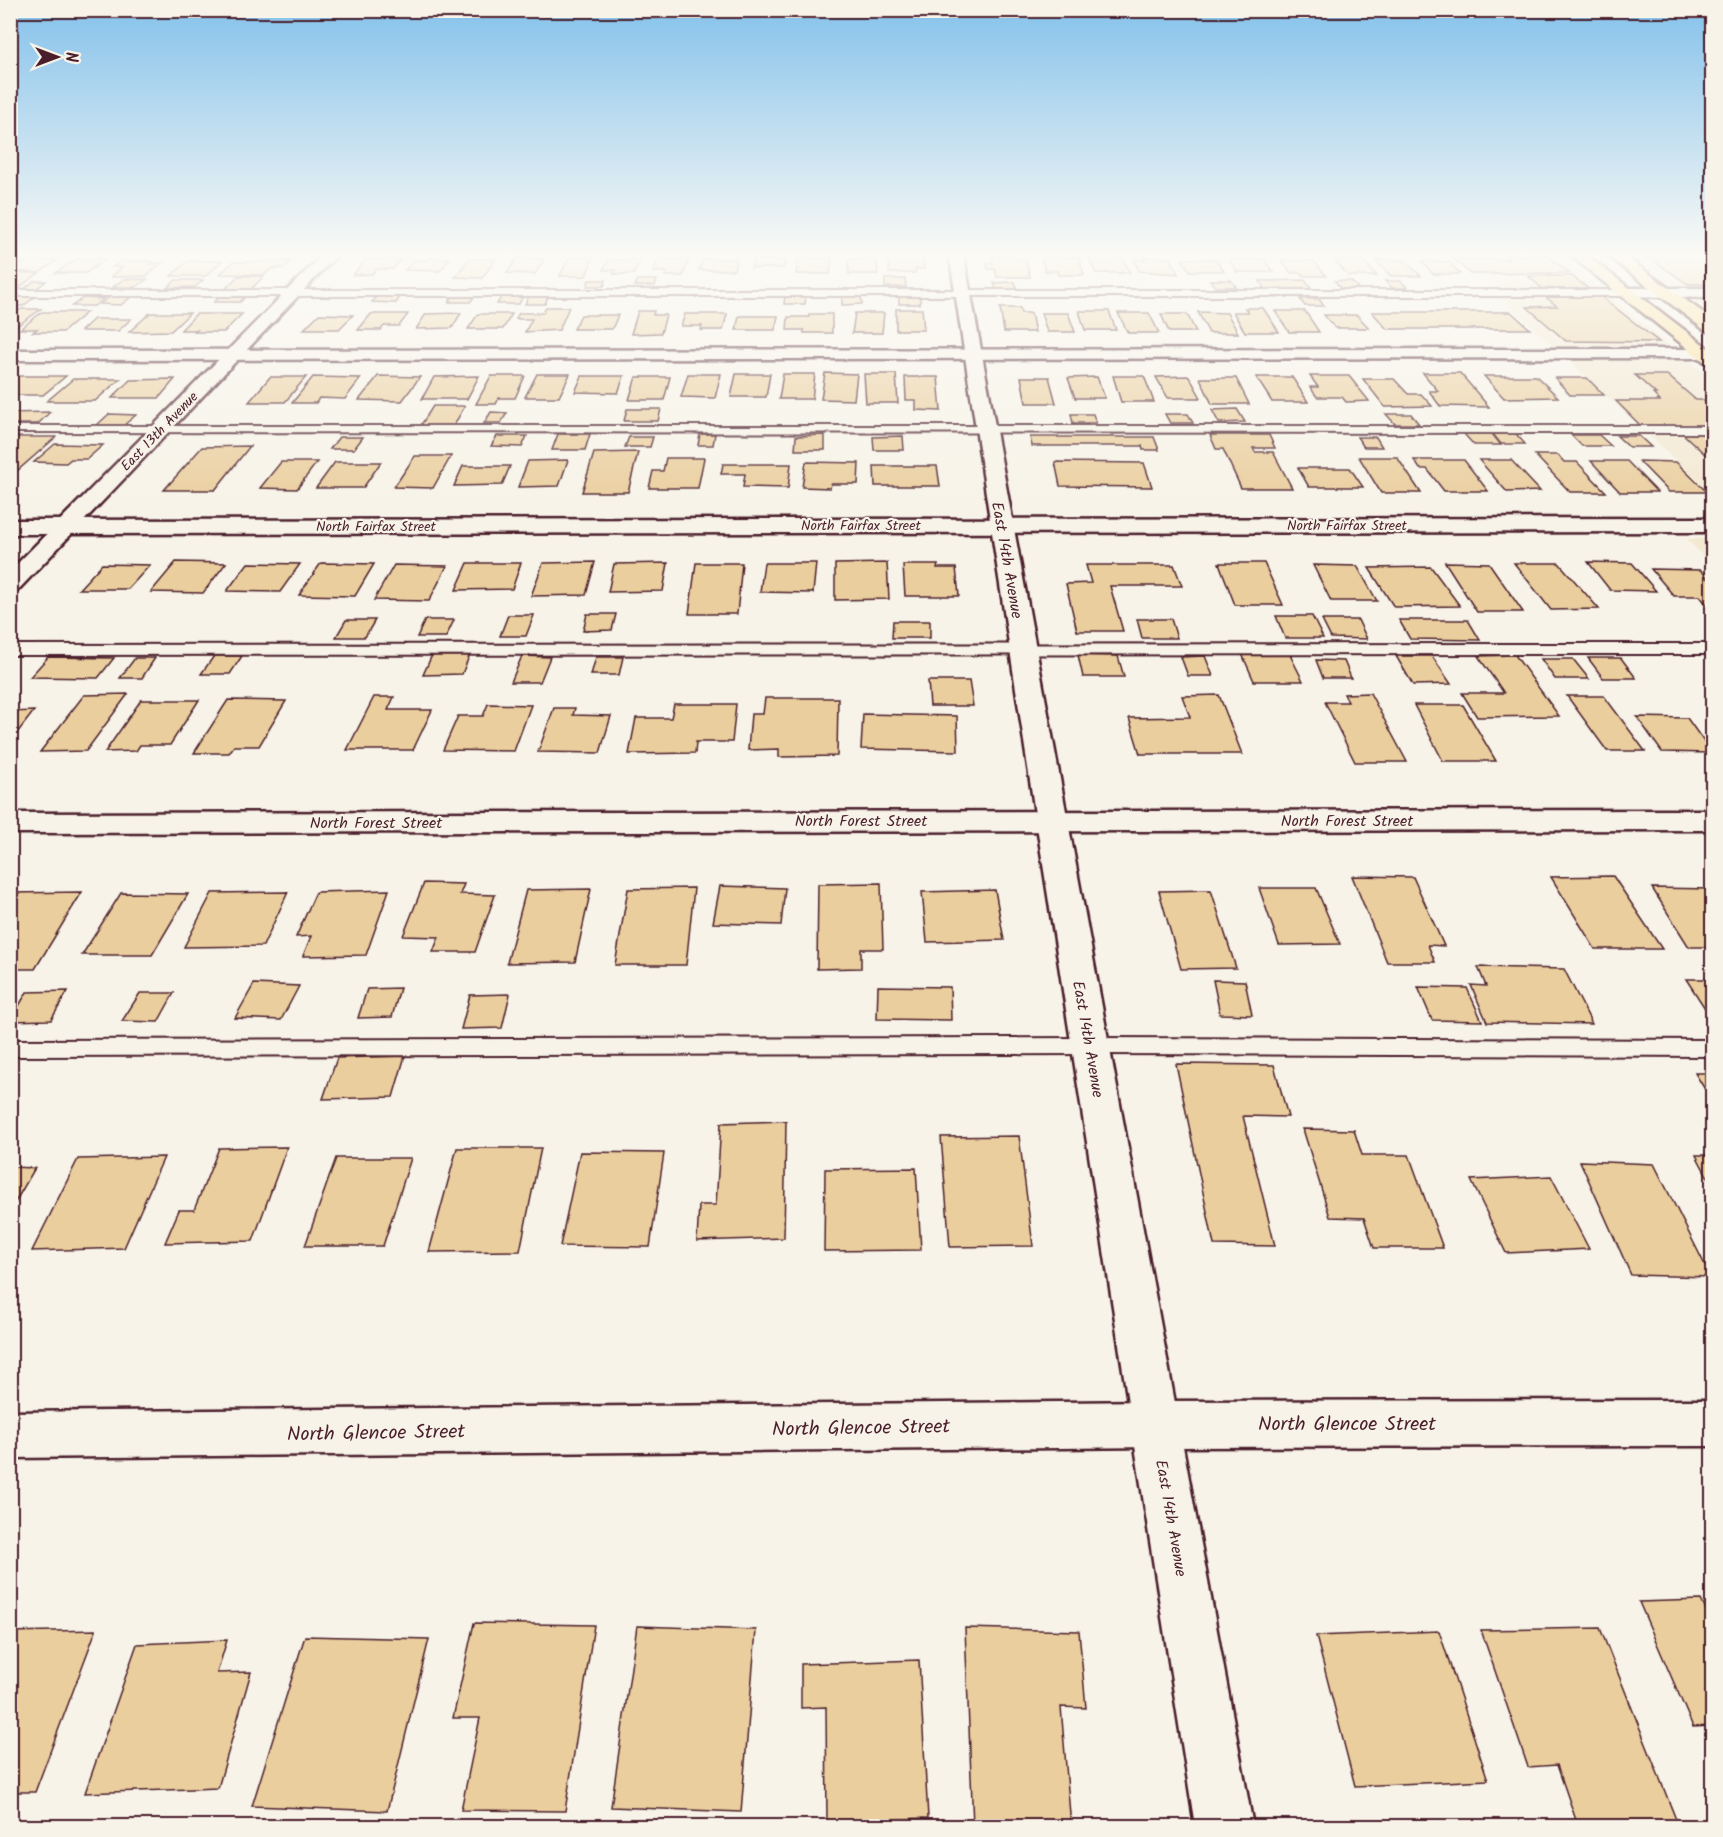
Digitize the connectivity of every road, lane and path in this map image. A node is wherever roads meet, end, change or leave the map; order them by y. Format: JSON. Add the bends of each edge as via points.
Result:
{"nodes":[{"id":1,"x":249,"y":338,"type":"edge"},
{"id":2,"x":970,"y":338,"type":"edge"},
{"id":3,"x":1684,"y":338,"type":"edge"},
{"id":4,"x":973,"y":354,"type":"junction"},
{"id":5,"x":10,"y":355,"type":"edge"},
{"id":6,"x":232,"y":355,"type":"junction"},
{"id":7,"x":1709,"y":357,"type":"edge"},
{"id":8,"x":10,"y":429,"type":"edge"},
{"id":9,"x":161,"y":429,"type":"junction"},
{"id":10,"x":986,"y":430,"type":"junction"},
{"id":11,"x":1713,"y":430,"type":"edge"},
{"id":12,"x":1002,"y":525,"type":"junction"},
{"id":13,"x":1713,"y":525,"type":"edge"},
{"id":14,"x":10,"y":527,"type":"edge"},
{"id":15,"x":66,"y":527,"type":"junction"},
{"id":16,"x":10,"y":585,"type":"edge"},
{"id":17,"x":1023,"y":649,"type":"junction"},
{"id":18,"x":1713,"y":649,"type":"edge"},
{"id":19,"x":10,"y":650,"type":"edge"},
{"id":20,"x":1051,"y":820,"type":"junction"},
{"id":21,"x":1713,"y":820,"type":"edge"},
{"id":22,"x":10,"y":823,"type":"edge"},
{"id":23,"x":1090,"y":1046,"type":"junction"},
{"id":24,"x":10,"y":1048,"type":"edge"},
{"id":25,"x":1713,"y":1048,"type":"edge"},
{"id":26,"x":1713,"y":1423,"type":"edge"},
{"id":27,"x":1156,"y":1424,"type":"junction"},
{"id":28,"x":10,"y":1435,"type":"edge"},
{"id":29,"x":1224,"y":1827,"type":"edge"}],
"edges":[{"from":1,"to":6,"type":"street","name":"East 13th Avenue"},
{"from":2,"to":4,"type":"street","name":"East 14th Avenue"},
{"from":3,"to":7,"type":"main road"},
{"from":4,"to":6,"type":"street"},
{"from":4,"to":7,"type":"street"},
{"from":4,"to":10,"type":"street","name":"East 14th Avenue"},
{"from":5,"to":6,"type":"street"},
{"from":6,"to":9,"type":"street","name":"East 13th Avenue"},
{"from":8,"to":9,"type":"lane"},
{"from":9,"to":10,"type":"lane"},
{"from":9,"to":15,"type":"street","name":"East 13th Avenue"},
{"from":10,"to":11,"type":"lane"},
{"from":10,"to":12,"type":"street","name":"East 14th Avenue"},
{"from":12,"to":13,"type":"street","name":"North Fairfax Street"},
{"from":12,"to":15,"type":"street","name":"North Fairfax Street"},
{"from":12,"to":17,"type":"street","name":"East 14th Avenue"},
{"from":14,"to":15,"type":"street","name":"North Fairfax Street"},
{"from":15,"to":16,"type":"street","name":"East 13th Avenue"},
{"from":17,"to":18,"type":"lane"},
{"from":17,"to":19,"type":"lane"},
{"from":17,"to":20,"type":"street","name":"East 14th Avenue"},
{"from":20,"to":21,"type":"street","name":"North Forest Street"},
{"from":20,"to":22,"type":"street","name":"North Forest Street"},
{"from":20,"to":23,"type":"street","name":"East 14th Avenue"},
{"from":23,"to":24,"type":"lane"},
{"from":23,"to":25,"type":"lane"},
{"from":23,"to":27,"type":"street","name":"East 14th Avenue"},
{"from":26,"to":27,"type":"street","name":"North Glencoe Street"},
{"from":27,"to":28,"type":"street","name":"North Glencoe Street"},
{"from":27,"to":29,"type":"street","name":"East 14th Avenue"}]}
